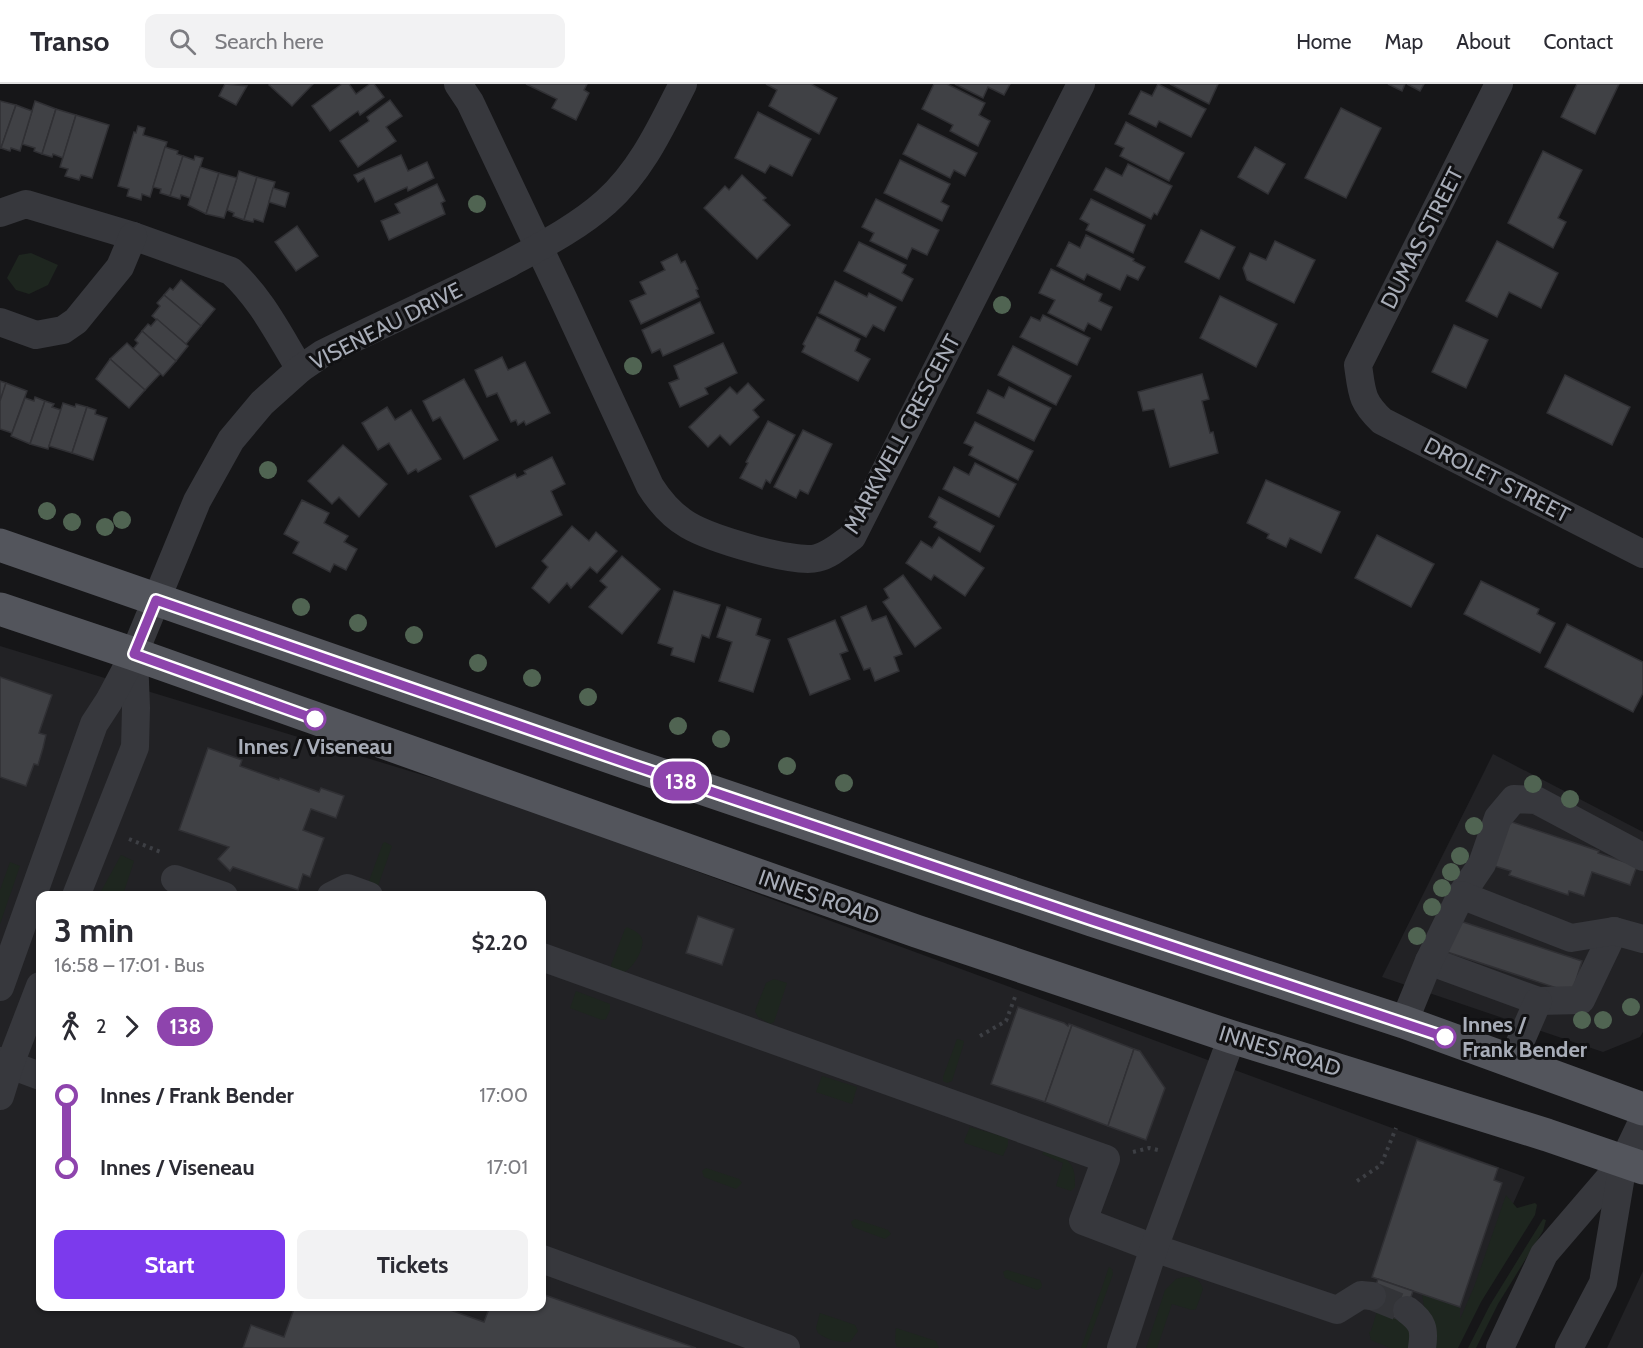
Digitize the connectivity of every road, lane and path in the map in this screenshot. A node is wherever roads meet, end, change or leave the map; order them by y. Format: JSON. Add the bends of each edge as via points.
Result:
{"nodes":[{"id":1,"x":458,"y":84,"type":"edge"},
{"id":2,"x":683,"y":84,"type":"edge"},
{"id":3,"x":1081,"y":84,"type":"edge"},
{"id":4,"x":1499,"y":84,"type":"edge"},
{"id":5,"x":0,"y":213,"type":"edge"},
{"id":6,"x":133,"y":236,"type":"junction"},
{"id":7,"x":539,"y":247,"type":"junction"},
{"id":8,"x":0,"y":322,"type":"edge"},
{"id":9,"x":300,"y":369,"type":"junction"},
{"id":10,"x":1362,"y":394,"type":"joint"},
{"id":11,"x":0,"y":545,"type":"edge"},
{"id":12,"x":1643,"y":554,"type":"edge"},
{"id":13,"x":156,"y":600,"type":"junction"},
{"id":14,"x":0,"y":609,"type":"edge"},
{"id":15,"x":134,"y":654,"type":"junction"},
{"id":16,"x":127,"y":838,"type":"dead end"},
{"id":17,"x":1643,"y":857,"type":"edge"},
{"id":18,"x":175,"y":879,"type":"joint"},
{"id":19,"x":78,"y":891,"type":"edge"},
{"id":20,"x":210,"y":891,"type":"edge"},
{"id":21,"x":341,"y":891,"type":"edge"},
{"id":22,"x":355,"y":891,"type":"edge"},
{"id":23,"x":1461,"y":895,"type":"junction"},
{"id":24,"x":1614,"y":931,"type":"junction"},
{"id":25,"x":1643,"y":939,"type":"edge"},
{"id":26,"x":546,"y":958,"type":"edge"},
{"id":27,"x":1429,"y":962,"type":"junction"},
{"id":28,"x":0,"y":987,"type":"edge"},
{"id":29,"x":36,"y":995,"type":"edge"},
{"id":30,"x":1015,"y":997,"type":"dead end"},
{"id":31,"x":1538,"y":1001,"type":"junction"},
{"id":32,"x":1404,"y":1022,"type":"junction"},
{"id":33,"x":980,"y":1036,"type":"dead end"},
{"id":34,"x":1232,"y":1037,"type":"junction"},
{"id":35,"x":1512,"y":1061,"type":"junction"},
{"id":36,"x":5,"y":1062,"type":"edge"},
{"id":37,"x":36,"y":1074,"type":"edge"},
{"id":38,"x":0,"y":1096,"type":"edge"},
{"id":39,"x":1643,"y":1109,"type":"edge"},
{"id":40,"x":1643,"y":1120,"type":"edge"},
{"id":41,"x":1396,"y":1128,"type":"dead end"},
{"id":42,"x":1633,"y":1165,"type":"edge"},
{"id":43,"x":1357,"y":1181,"type":"dead end"},
{"id":44,"x":1154,"y":1248,"type":"junction"},
{"id":45,"x":546,"y":1260,"type":"edge"},
{"id":46,"x":1372,"y":1296,"type":"tunnel mouth"},
{"id":47,"x":1407,"y":1310,"type":"tunnel mouth"},
{"id":48,"x":786,"y":1348,"type":"edge"},
{"id":49,"x":1121,"y":1348,"type":"edge"},
{"id":50,"x":1422,"y":1348,"type":"edge"},
{"id":51,"x":1500,"y":1348,"type":"edge"},
{"id":52,"x":1569,"y":1348,"type":"edge"}],
"edges":[{"from":1,"to":7,"type":"street","name":"MARKWELL CRESCENT"},
{"from":2,"to":7,"type":"street","name":"VISENEAU DRIVE","via":[[635,170],[607,201]]},
{"from":3,"to":7,"type":"street","name":"MARKWELL CRESCENT","via":[[852,537],[816,558],[783,558],[705,533],[673,515],[659,501]]},
{"from":4,"to":10,"type":"street","name":"DUMAS STREET","via":[[1358,365]]},
{"from":5,"to":6,"type":"street","via":[[26,204]]},
{"from":6,"to":8,"type":"street","via":[[120,267],[76,321],[63,330],[36,335]]},
{"from":6,"to":9,"type":"street","via":[[231,271],[261,305]]},
{"from":7,"to":9,"type":"street","name":"VISENEAU DRIVE","via":[[321,354]]},
{"from":9,"to":13,"type":"street","name":"VISENEAU DRIVE","via":[[262,403],[231,440],[197,501]]},
{"from":10,"to":12,"type":"street","name":"DROLET STREET","via":[[1369,409],[1382,421]]},
{"from":11,"to":13,"type":"main road"},
{"from":13,"to":15,"type":"street","name":"VISENEAU DRIVE"},
{"from":13,"to":32,"type":"main road","via":[[1103,924]]},
{"from":14,"to":15,"type":"main road","name":"INNES ROAD"},
{"from":15,"to":19,"type":"street","via":[[135,747]]},
{"from":15,"to":28,"type":"street","name":"VISENEAU DRIVE","via":[[94,724]]},
{"from":15,"to":34,"type":"main road","name":"INNES ROAD","via":[[905,927]]},
{"from":16,"to":18,"type":"path","via":[[162,852]]},
{"from":17,"to":23,"type":"street","via":[[1536,800],[1514,799],[1498,818],[1482,864]]},
{"from":18,"to":20,"type":"street"},
{"from":21,"to":22,"type":"street"},
{"from":23,"to":24,"type":"street","via":[[1571,938]]},
{"from":23,"to":27,"type":"street"},
{"from":24,"to":25,"type":"street"},
{"from":24,"to":31,"type":"street","via":[[1581,1000]]},
{"from":26,"to":44,"type":"street","via":[[1106,1159],[1083,1221]]},
{"from":27,"to":31,"type":"street"},
{"from":27,"to":32,"type":"street"},
{"from":29,"to":36,"type":"street"},
{"from":30,"to":33,"type":"path","via":[[1006,1021]]},
{"from":31,"to":35,"type":"street"},
{"from":32,"to":35,"type":"main road"},
{"from":34,"to":42,"type":"main road","name":"INNES ROAD"},
{"from":34,"to":44,"type":"street"},
{"from":35,"to":39,"type":"main road"},
{"from":36,"to":37,"type":"street"},
{"from":36,"to":38,"type":"street"},
{"from":40,"to":42,"type":"street"},
{"from":41,"to":43,"type":"path","via":[[1381,1165]]},
{"from":42,"to":51,"type":"street","via":[[1544,1254]]},
{"from":42,"to":52,"type":"street","via":[[1603,1283]]},
{"from":44,"to":46,"type":"street","via":[[1337,1310],[1361,1295]]},
{"from":44,"to":49,"type":"street"},
{"from":45,"to":48,"type":"street"},
{"from":47,"to":50,"type":"street","via":[[1417,1317],[1425,1332]]}]}
